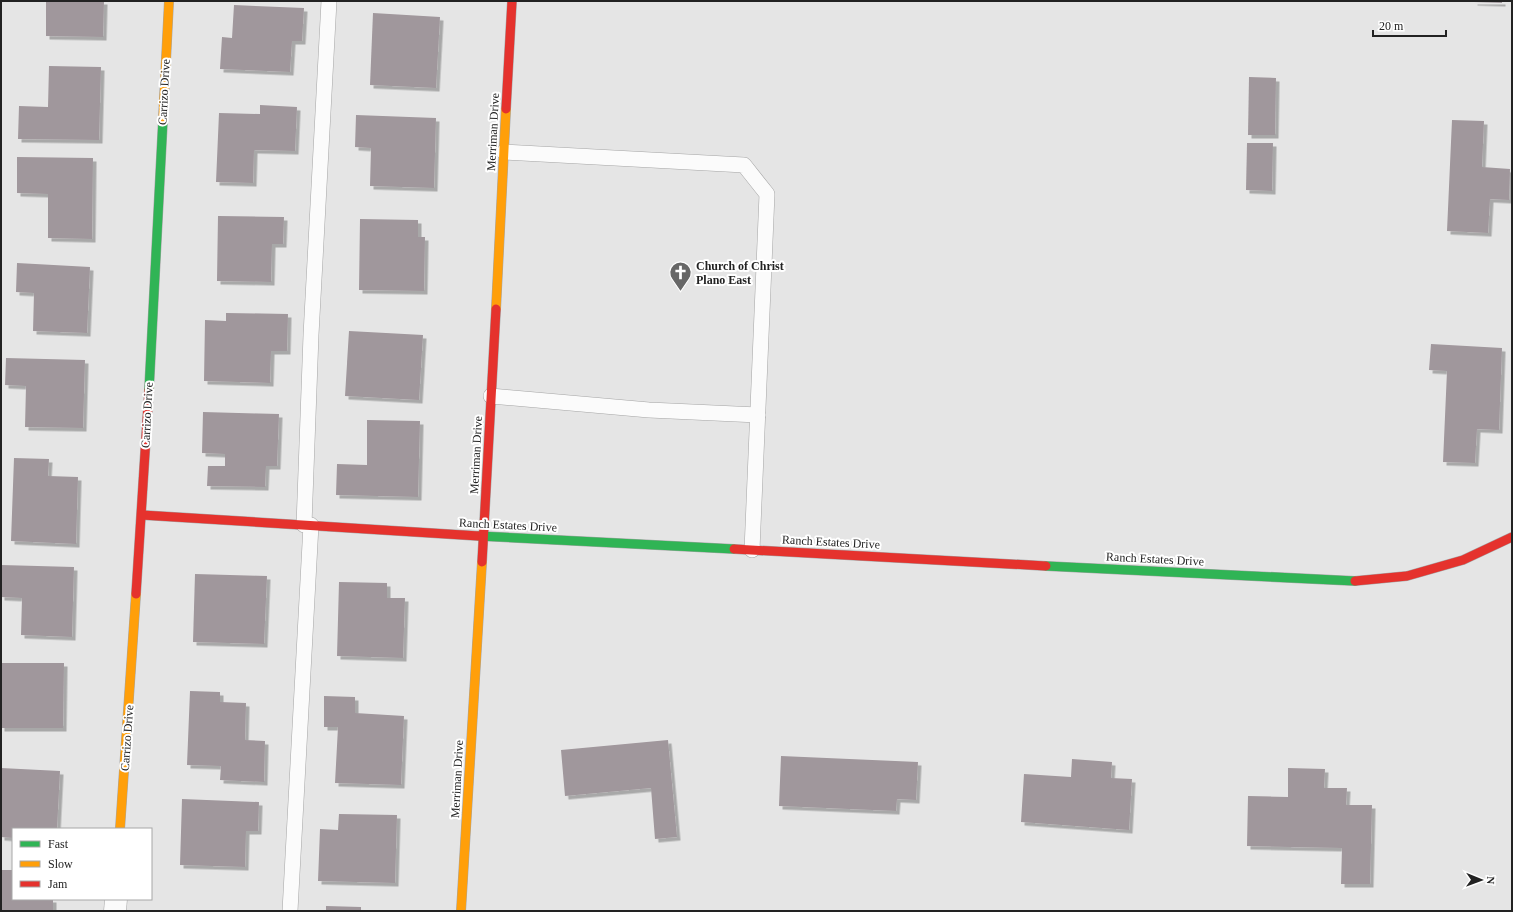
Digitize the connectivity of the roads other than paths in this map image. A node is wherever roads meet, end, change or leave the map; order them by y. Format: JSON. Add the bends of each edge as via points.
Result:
{"nodes":[{"id":1,"x":169,"y":1,"type":"edge"},
{"id":2,"x":329,"y":1,"type":"edge"},
{"id":3,"x":512,"y":1,"type":"edge"},
{"id":4,"x":504,"y":152,"type":"junction"},
{"id":5,"x":491,"y":396,"type":"junction"},
{"id":6,"x":758,"y":415,"type":"junction"},
{"id":7,"x":142,"y":515,"type":"junction"},
{"id":8,"x":307,"y":525,"type":"junction"},
{"id":9,"x":484,"y":536,"type":"junction"},
{"id":10,"x":1512,"y":537,"type":"edge"},
{"id":11,"x":752,"y":550,"type":"junction"},
{"id":12,"x":120,"y":828,"type":"edge"},
{"id":13,"x":116,"y":900,"type":"edge"},
{"id":14,"x":115,"y":911,"type":"edge"},
{"id":15,"x":290,"y":911,"type":"edge"},
{"id":16,"x":461,"y":911,"type":"edge"}],
"edges":[{"from":1,"to":7,"type":"street","name":"Carrizo Drive"},
{"from":2,"to":8,"type":"lane","via":[[311,335]]},
{"from":3,"to":4,"type":"street","name":"Merriman Drive"},
{"from":4,"to":5,"type":"street","name":"Merriman Drive"},
{"from":4,"to":6,"type":"lane","via":[[744,165],[767,194]]},
{"from":5,"to":6,"type":"lane","via":[[649,410]]},
{"from":5,"to":9,"type":"street","name":"Merriman Drive"},
{"from":6,"to":11,"type":"lane"},
{"from":7,"to":8,"type":"street","name":"Ranch Estates Drive"},
{"from":7,"to":12,"type":"street","name":"Carrizo Drive"},
{"from":8,"to":9,"type":"street","name":"Ranch Estates Drive"},
{"from":8,"to":15,"type":"lane"},
{"from":9,"to":11,"type":"street","name":"Ranch Estates Drive"},
{"from":9,"to":16,"type":"street","name":"Merriman Drive"},
{"from":10,"to":11,"type":"street","name":"Ranch Estates Drive","via":[[1463,560],[1407,576],[1350,582]]},
{"from":13,"to":14,"type":"street"}]}
